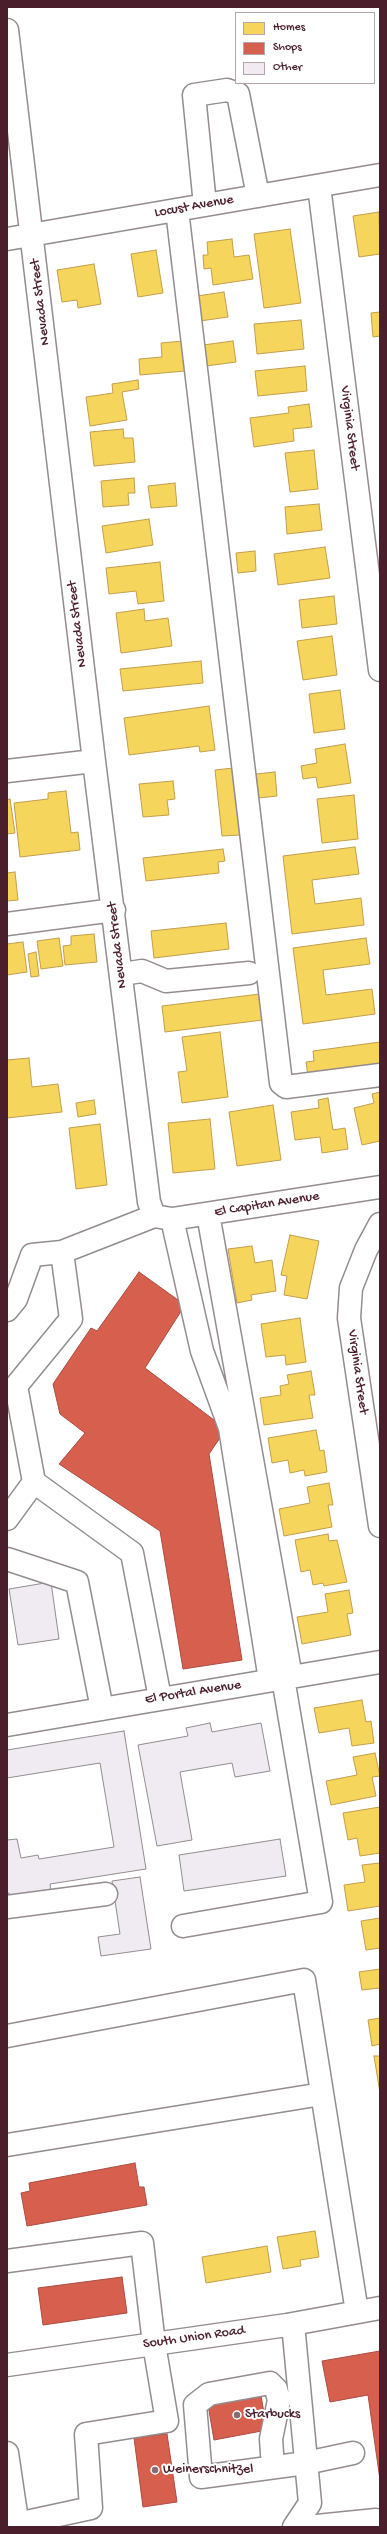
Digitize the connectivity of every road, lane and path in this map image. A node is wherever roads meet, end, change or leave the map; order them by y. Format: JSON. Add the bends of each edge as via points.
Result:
{"nodes":[{"id":1,"x":7,"y":30,"type":"edge"},
{"id":2,"x":380,"y":176,"type":"edge"},
{"id":3,"x":319,"y":186,"type":"junction"},
{"id":4,"x":258,"y":196,"type":"junction"},
{"id":5,"x":205,"y":205,"type":"junction"},
{"id":6,"x":178,"y":210,"type":"junction"},
{"id":7,"x":33,"y":234,"type":"junction"},
{"id":8,"x":7,"y":239,"type":"edge"},
{"id":9,"x":380,"y":670,"type":"edge"},
{"id":10,"x":94,"y":761,"type":"junction"},
{"id":11,"x":7,"y":772,"type":"edge"},
{"id":12,"x":114,"y":910,"type":"junction"},
{"id":13,"x":7,"y":924,"type":"edge"},
{"id":14,"x":249,"y":973,"type":"dead end"},
{"id":15,"x":122,"y":974,"type":"junction"},
{"id":16,"x":380,"y":1075,"type":"edge"},
{"id":17,"x":380,"y":1187,"type":"edge"},
{"id":18,"x":208,"y":1214,"type":"junction"},
{"id":19,"x":163,"y":1218,"type":"junction"},
{"id":20,"x":380,"y":1224,"type":"edge"},
{"id":21,"x":62,"y":1252,"type":"junction"},
{"id":22,"x":7,"y":1310,"type":"edge"},
{"id":23,"x":34,"y":1482,"type":"junction"},
{"id":24,"x":7,"y":1519,"type":"edge"},
{"id":25,"x":380,"y":1526,"type":"edge"},
{"id":26,"x":7,"y":1559,"type":"edge"},
{"id":27,"x":380,"y":1662,"type":"edge"},
{"id":28,"x":281,"y":1678,"type":"junction"},
{"id":29,"x":160,"y":1698,"type":"junction"},
{"id":30,"x":102,"y":1708,"type":"junction"},
{"id":31,"x":7,"y":1725,"type":"edge"},
{"id":32,"x":106,"y":1894,"type":"dead end"},
{"id":33,"x":7,"y":1907,"type":"edge"},
{"id":34,"x":183,"y":1926,"type":"dead end"},
{"id":35,"x":7,"y":2036,"type":"edge"},
{"id":36,"x":322,"y":2094,"type":"junction"},
{"id":37,"x":7,"y":2145,"type":"edge"},
{"id":38,"x":7,"y":2261,"type":"edge"},
{"id":39,"x":380,"y":2308,"type":"edge"},
{"id":40,"x":357,"y":2312,"type":"junction"},
{"id":41,"x":293,"y":2324,"type":"junction"},
{"id":42,"x":154,"y":2344,"type":"junction"},
{"id":43,"x":7,"y":2365,"type":"edge"},
{"id":44,"x":353,"y":2453,"type":"dead end"},
{"id":45,"x":7,"y":2454,"type":"edge"},
{"id":46,"x":306,"y":2462,"type":"junction"},
{"id":47,"x":273,"y":2467,"type":"junction"},
{"id":48,"x":17,"y":2525,"type":"edge"},
{"id":49,"x":294,"y":2527,"type":"edge"},
{"id":50,"x":307,"y":2527,"type":"edge"},
{"id":51,"x":377,"y":2527,"type":"edge"}],
"edges":[{"from":1,"to":7,"type":"street","name":"Nevada Street"},
{"from":2,"to":3,"type":"street","name":"Locust Avenue"},
{"from":3,"to":4,"type":"street","name":"Locust Avenue"},
{"from":3,"to":9,"type":"street","name":"Virginia Street"},
{"from":4,"to":5,"type":"street","name":"Locust Avenue"},
{"from":4,"to":5,"type":"street","via":[[238,94],[227,90],[194,96]]},
{"from":5,"to":6,"type":"street","name":"Locust Avenue"},
{"from":6,"to":7,"type":"street","name":"Locust Avenue"},
{"from":6,"to":16,"type":"street","via":[[281,1083],[286,1087]]},
{"from":7,"to":8,"type":"street","name":"Locust Avenue"},
{"from":7,"to":10,"type":"street","name":"Nevada Street"},
{"from":10,"to":11,"type":"street"},
{"from":10,"to":12,"type":"street","name":"Nevada Street"},
{"from":12,"to":13,"type":"street"},
{"from":12,"to":15,"type":"street","name":"Nevada Street"},
{"from":14,"to":15,"type":"street","via":[[166,981],[142,971]]},
{"from":15,"to":19,"type":"street","name":"Nevada Street","via":[[149,1202]]},
{"from":17,"to":18,"type":"street","name":"El Capitan Avenue"},
{"from":18,"to":19,"type":"street","name":"El Capitan Avenue"},
{"from":18,"to":28,"type":"street"},
{"from":19,"to":21,"type":"street","name":"El Capitan Avenue"},
{"from":19,"to":28,"type":"street","name":"Nevada Street","via":[[202,1351],[230,1428]]},
{"from":20,"to":25,"type":"street","name":"Virginia Street","via":[[366,1250],[351,1288],[350,1318]]},
{"from":21,"to":22,"type":"street","name":"El Capitan Avenue","via":[[32,1255],[16,1299]]},
{"from":21,"to":23,"type":"street","via":[[71,1319],[16,1386]]},
{"from":23,"to":24,"type":"street"},
{"from":23,"to":29,"type":"street","via":[[132,1553]]},
{"from":26,"to":30,"type":"street","via":[[77,1582]]},
{"from":27,"to":28,"type":"street","name":"El Portal Avenue"},
{"from":28,"to":29,"type":"street","name":"El Portal Avenue"},
{"from":28,"to":34,"type":"street","via":[[321,1902]]},
{"from":29,"to":30,"type":"street","name":"El Portal Avenue"},
{"from":30,"to":31,"type":"street","name":"El Portal Avenue"},
{"from":32,"to":33,"type":"street"},
{"from":35,"to":36,"type":"street","via":[[304,1980]]},
{"from":36,"to":37,"type":"street"},
{"from":36,"to":40,"type":"street"},
{"from":38,"to":42,"type":"street","via":[[142,2243]]},
{"from":39,"to":40,"type":"street","name":"South Union Road"},
{"from":40,"to":41,"type":"street","name":"South Union Road"},
{"from":41,"to":42,"type":"street","name":"South Union Road"},
{"from":41,"to":46,"type":"street"},
{"from":42,"to":43,"type":"street","name":"South Union Road"},
{"from":42,"to":48,"type":"street","via":[[167,2421],[86,2434],[91,2508]]},
{"from":44,"to":46,"type":"street"},
{"from":45,"to":48,"type":"street"},
{"from":46,"to":47,"type":"street"},
{"from":46,"to":49,"type":"street","via":[[310,2503]]},
{"from":47,"to":47,"type":"street","via":[[201,2477],[195,2405],[209,2394],[270,2383],[276,2389],[279,2400],[271,2439]]},
{"from":50,"to":51,"type":"street","via":[[376,2520]]}]}
